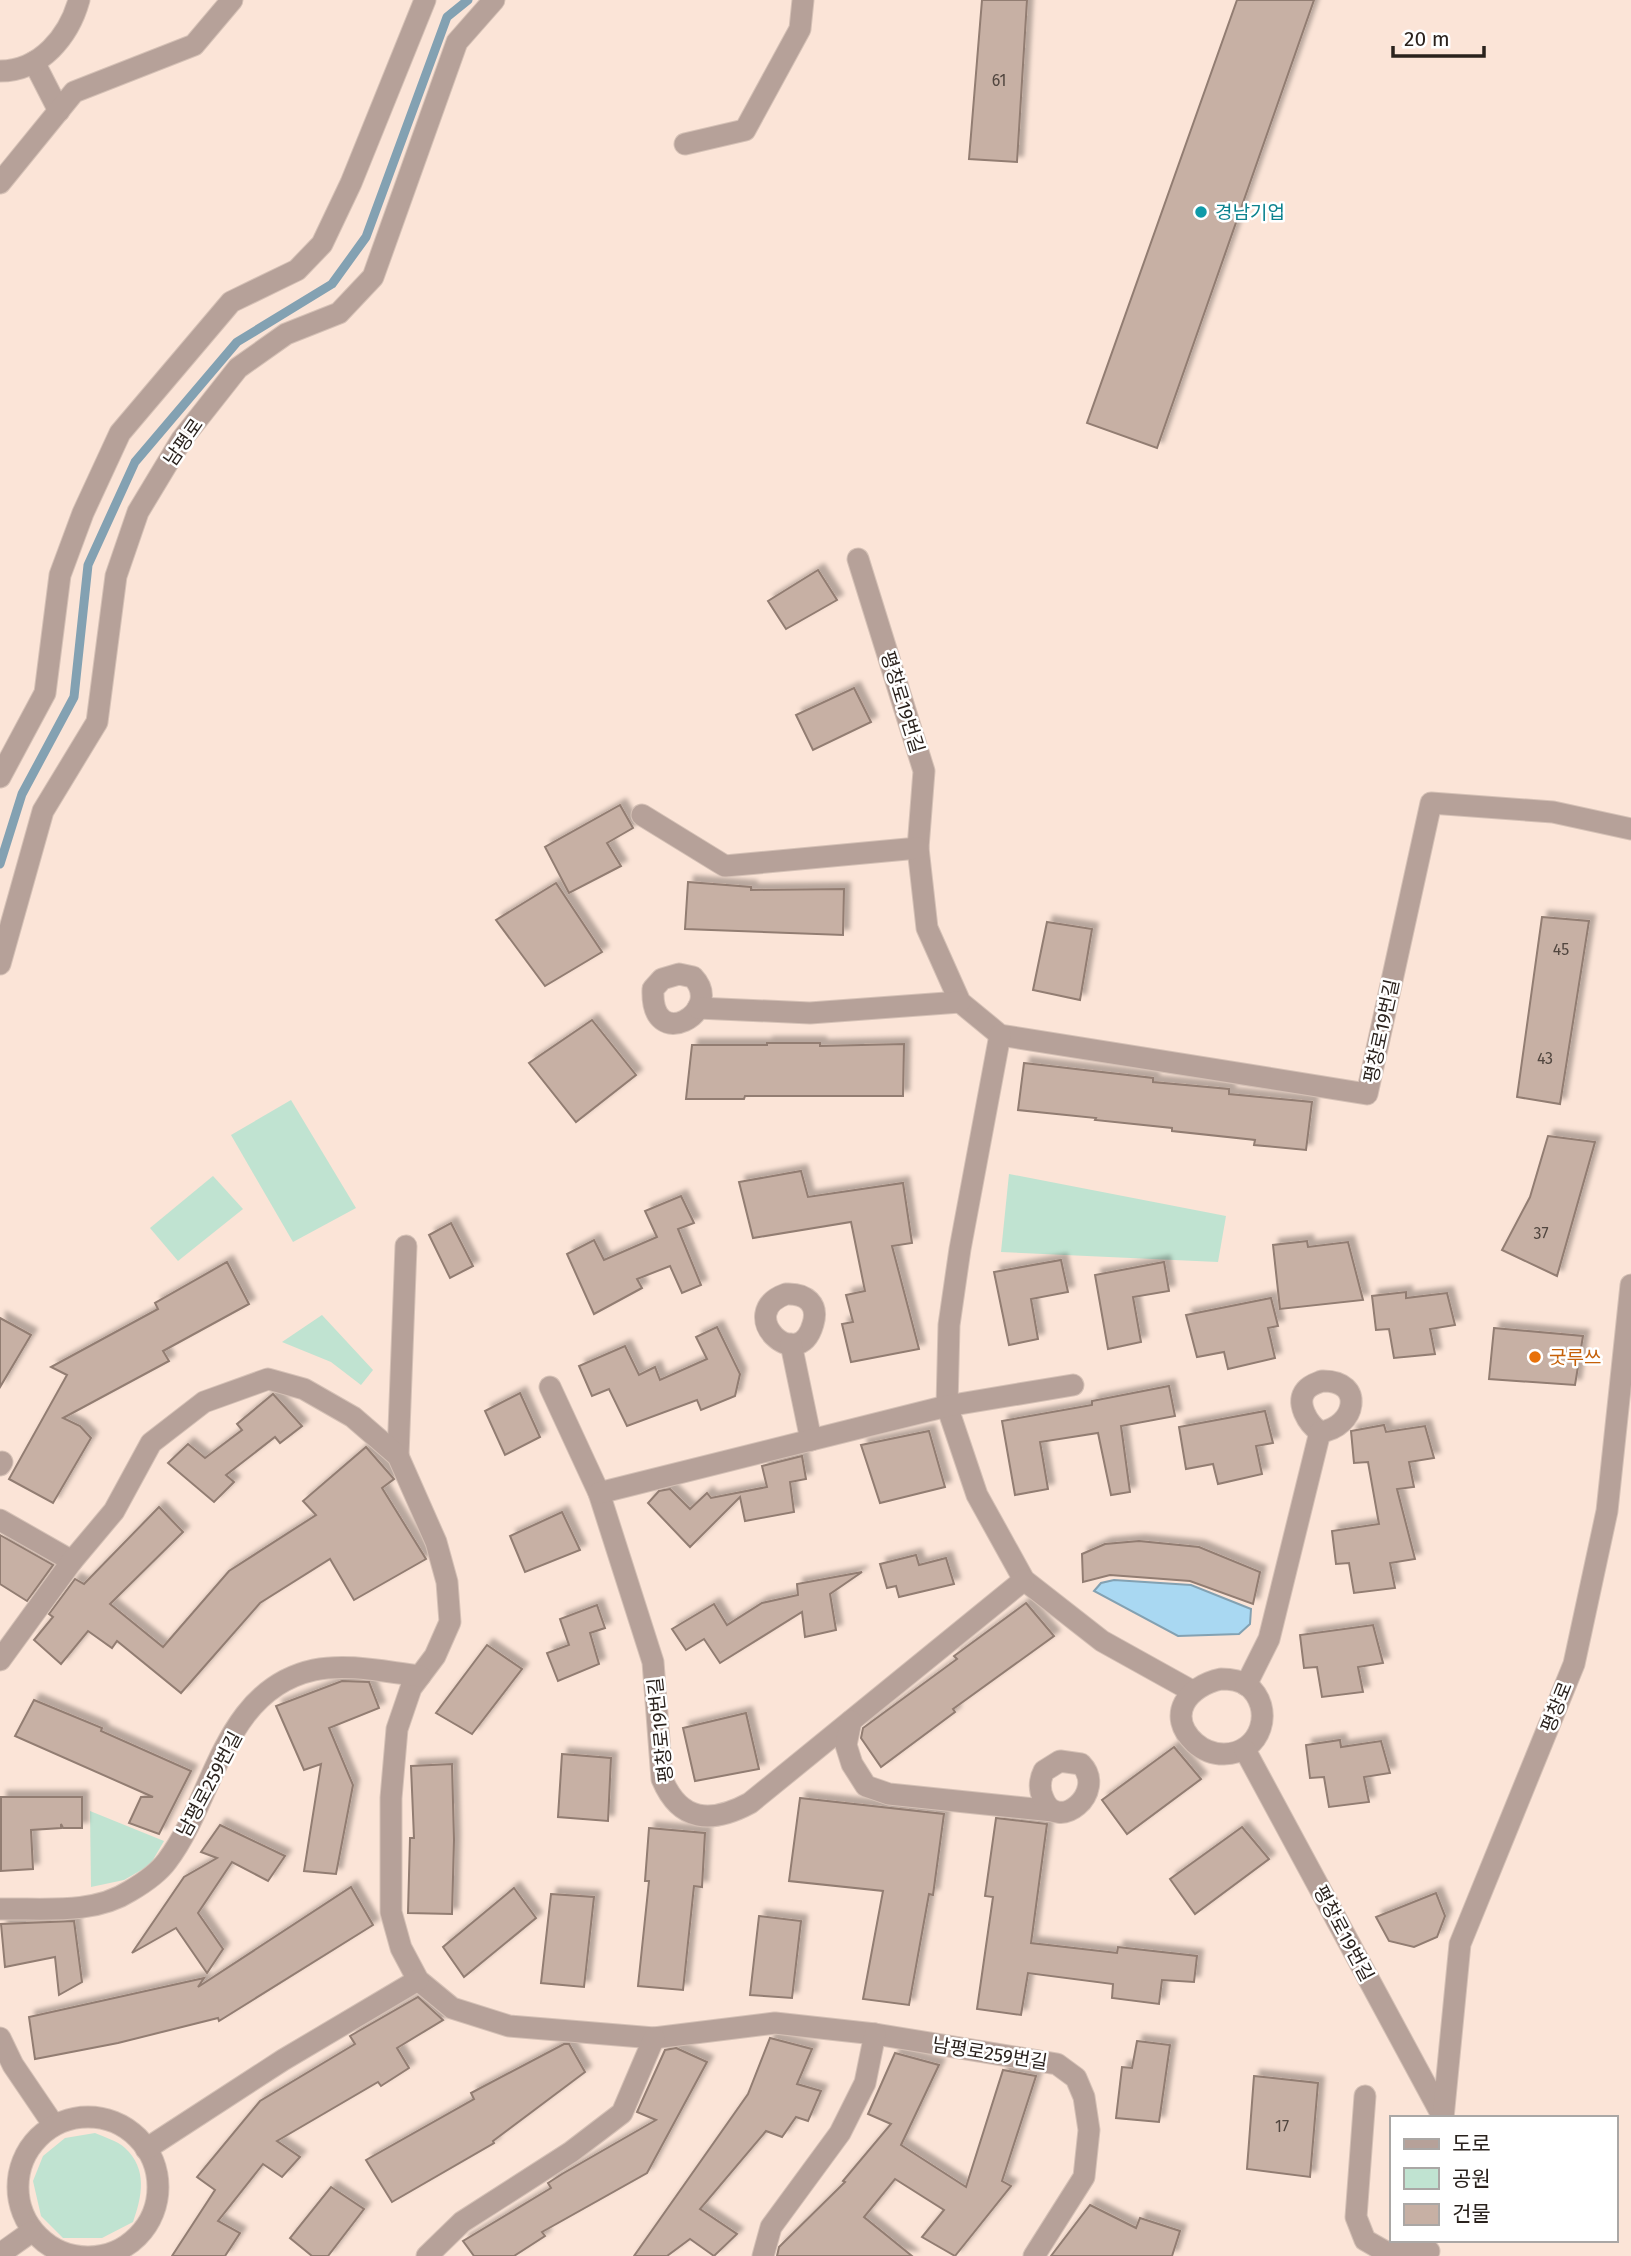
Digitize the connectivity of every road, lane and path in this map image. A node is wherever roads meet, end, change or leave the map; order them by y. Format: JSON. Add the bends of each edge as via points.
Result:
{"nodes":[{"id":1,"x":79,"y":0,"type":"edge"},
{"id":2,"x":232,"y":0,"type":"edge"},
{"id":3,"x":425,"y":0,"type":"edge"},
{"id":4,"x":494,"y":0,"type":"edge"},
{"id":5,"x":803,"y":0,"type":"edge"},
{"id":6,"x":34,"y":62,"type":"junction"},
{"id":7,"x":0,"y":71,"type":"edge"},
{"id":8,"x":59,"y":111,"type":"junction"},
{"id":9,"x":685,"y":144,"type":"dead end"},
{"id":10,"x":0,"y":183,"type":"edge"},
{"id":11,"x":858,"y":559,"type":"dead end"},
{"id":12,"x":0,"y":777,"type":"edge"},
{"id":13,"x":642,"y":816,"type":"dead end"},
{"id":14,"x":1631,"y":829,"type":"edge"},
{"id":15,"x":918,"y":848,"type":"junction"},
{"id":16,"x":0,"y":964,"type":"edge"},
{"id":17,"x":960,"y":1002,"type":"junction"},
{"id":18,"x":698,"y":1008,"type":"dead end"},
{"id":19,"x":1000,"y":1035,"type":"junction"},
{"id":20,"x":406,"y":1246,"type":"dead end"},
{"id":21,"x":1631,"y":1285,"type":"edge"},
{"id":22,"x":791,"y":1344,"type":"dead end"},
{"id":23,"x":1073,"y":1385,"type":"dead end"},
{"id":24,"x":550,"y":1387,"type":"dead end"},
{"id":25,"x":947,"y":1406,"type":"junction"},
{"id":26,"x":1320,"y":1432,"type":"dead end"},
{"id":27,"x":811,"y":1440,"type":"junction"},
{"id":28,"x":398,"y":1456,"type":"junction"},
{"id":29,"x":599,"y":1493,"type":"junction"},
{"id":30,"x":0,"y":1520,"type":"edge"},
{"id":31,"x":72,"y":1561,"type":"junction"},
{"id":32,"x":1024,"y":1580,"type":"junction"},
{"id":33,"x":0,"y":1660,"type":"edge"},
{"id":34,"x":420,"y":1676,"type":"junction"},
{"id":35,"x":1246,"y":1685,"type":"junction"},
{"id":36,"x":1192,"y":1692,"type":"junction"},
{"id":37,"x":851,"y":1721,"type":"junction"},
{"id":38,"x":1245,"y":1749,"type":"junction"},
{"id":39,"x":1053,"y":1811,"type":"dead end"},
{"id":40,"x":0,"y":1909,"type":"edge"},
{"id":41,"x":418,"y":1980,"type":"junction"},
{"id":42,"x":875,"y":2034,"type":"junction"},
{"id":43,"x":0,"y":2038,"type":"edge"},
{"id":44,"x":654,"y":2038,"type":"junction"},
{"id":45,"x":1365,"y":2096,"type":"dead end"},
{"id":46,"x":1442,"y":2116,"type":"edge"},
{"id":47,"x":1443,"y":2116,"type":"edge"},
{"id":48,"x":53,"y":2124,"type":"junction"},
{"id":49,"x":146,"y":2148,"type":"junction"},
{"id":50,"x":31,"y":2232,"type":"junction"},
{"id":51,"x":1429,"y":2249,"type":"edge"},
{"id":52,"x":129,"y":2251,"type":"edge"},
{"id":53,"x":0,"y":2254,"type":"edge"},
{"id":54,"x":427,"y":2256,"type":"edge"},
{"id":55,"x":763,"y":2256,"type":"edge"},
{"id":56,"x":1034,"y":2256,"type":"edge"}],
"edges":[{"from":1,"to":6,"type":"street","via":[[73,20],[57,44]]},
{"from":2,"to":8,"type":"street","via":[[194,45],[74,92]]},
{"from":3,"to":12,"type":"street","via":[[322,244],[297,270],[231,302],[120,433],[61,575],[45,693]]},
{"from":4,"to":16,"type":"street","name":"남평로","via":[[457,42],[373,277],[339,313],[286,334],[238,368],[182,439],[138,512],[116,576],[97,722],[43,811]]},
{"from":5,"to":9,"type":"street","via":[[800,29],[745,130]]},
{"from":6,"to":7,"type":"street"},
{"from":6,"to":8,"type":"street"},
{"from":8,"to":10,"type":"street"},
{"from":11,"to":15,"type":"street","name":"평창로19번길","via":[[924,771]]},
{"from":13,"to":15,"type":"street","via":[[725,866]]},
{"from":14,"to":19,"type":"street","name":"평창로19번길","via":[[1553,812],[1431,803],[1367,1094]]},
{"from":15,"to":17,"type":"street","name":"평창로19번길","via":[[927,928]]},
{"from":17,"to":18,"type":"street","via":[[810,1013]]},
{"from":17,"to":19,"type":"street","name":"평창로19번길"},
{"from":19,"to":25,"type":"street","via":[[949,1325]]},
{"from":20,"to":28,"type":"street","name":"남평로259번길"},
{"from":21,"to":47,"type":"street","name":"평창로","via":[[1607,1511],[1574,1664],[1460,1944]]},
{"from":22,"to":27,"type":"street"},
{"from":23,"to":25,"type":"street"},
{"from":24,"to":29,"type":"street","name":"평창로19번길"},
{"from":25,"to":27,"type":"street"},
{"from":25,"to":32,"type":"street","via":[[977,1495]]},
{"from":26,"to":35,"type":"street","via":[[1269,1639]]},
{"from":27,"to":29,"type":"street"},
{"from":28,"to":31,"type":"street","name":"남평로259번길","via":[[353,1417],[304,1389],[268,1379],[204,1402],[151,1443],[114,1511]]},
{"from":28,"to":34,"type":"street","name":"남평로259번길","via":[[436,1542],[447,1582],[450,1622]]},
{"from":29,"to":37,"type":"street","name":"평창로19번길","via":[[653,1662],[662,1779],[669,1796],[682,1809],[699,1816],[735,1812]]},
{"from":30,"to":31,"type":"street"},
{"from":31,"to":33,"type":"street","name":"남평로259번길"},
{"from":32,"to":36,"type":"street","via":[[1102,1641]]},
{"from":32,"to":37,"type":"street","name":"평창로19번길"},
{"from":34,"to":40,"type":"street","name":"남평로259번길","via":[[343,1667],[286,1680],[262,1695],[233,1734],[166,1863],[129,1892],[92,1907]]},
{"from":34,"to":41,"type":"street","name":"남평로259번길","via":[[411,1688],[397,1730],[390,1864],[391,1912],[401,1948]]},
{"from":35,"to":36,"type":"street","via":[[1221,1679],[1205,1682]]},
{"from":35,"to":38,"type":"street","via":[[1262,1710],[1263,1724]]},
{"from":36,"to":38,"type":"street","via":[[1182,1706],[1186,1735],[1216,1754]]},
{"from":37,"to":39,"type":"street","via":[[846,1745],[866,1786],[890,1794]]},
{"from":38,"to":46,"type":"street","name":"평창로19번길"},
{"from":41,"to":44,"type":"street","name":"남평로259번길","via":[[452,2008],[509,2026]]},
{"from":41,"to":49,"type":"street"},
{"from":42,"to":44,"type":"street","name":"남평로259번길","via":[[775,2023]]},
{"from":42,"to":55,"type":"street","via":[[865,2083],[840,2133],[771,2227]]},
{"from":42,"to":56,"type":"street","name":"남평로259번길","via":[[1056,2064],[1076,2078],[1089,2130],[1084,2177]]},
{"from":43,"to":48,"type":"street"},
{"from":44,"to":54,"type":"street","via":[[622,2113],[571,2152],[462,2222]]},
{"from":45,"to":51,"type":"street","via":[[1356,2217],[1365,2240],[1386,2252]]},
{"from":48,"to":49,"type":"street","via":[[81,2117],[107,2120],[125,2128]]},
{"from":48,"to":50,"type":"street","via":[[25,2156],[20,2177],[18,2201]]},
{"from":49,"to":52,"type":"street","via":[[158,2175],[158,2205]]},
{"from":50,"to":52,"type":"street","via":[[49,2246],[79,2255]]},
{"from":50,"to":53,"type":"street"}]}
